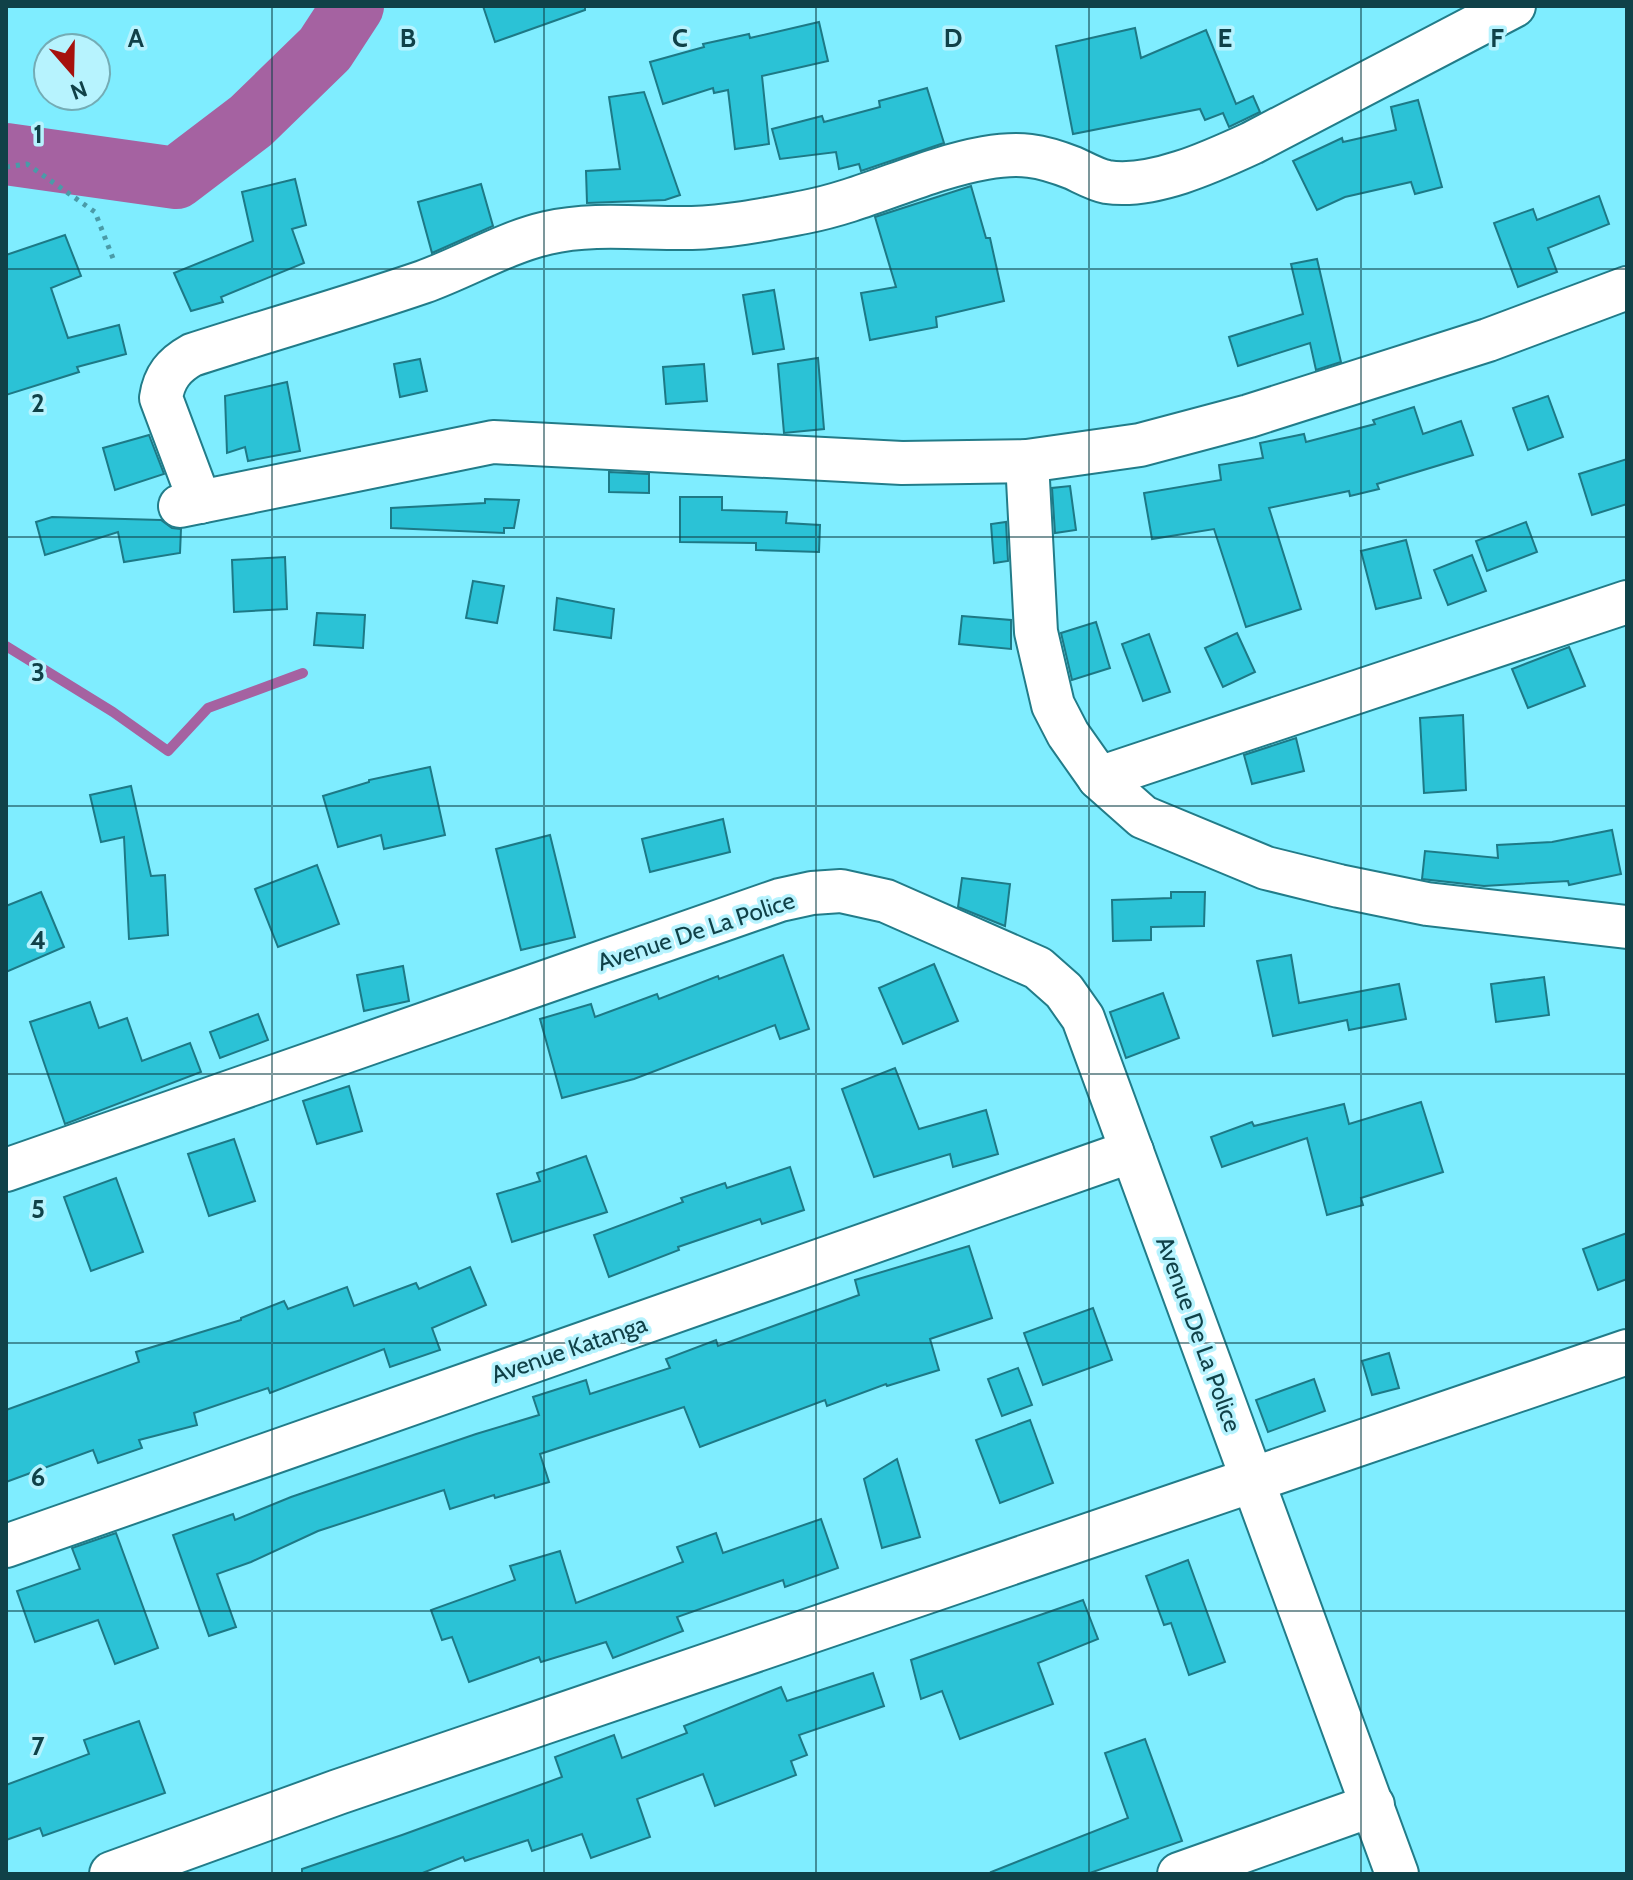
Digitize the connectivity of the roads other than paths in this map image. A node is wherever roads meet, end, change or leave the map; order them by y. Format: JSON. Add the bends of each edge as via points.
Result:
{"nodes":[{"id":1,"x":1514,"y":6,"type":"edge"},
{"id":2,"x":1627,"y":288,"type":"edge"},
{"id":3,"x":1027,"y":461,"type":"junction"},
{"id":4,"x":1627,"y":602,"type":"edge"},
{"id":5,"x":1099,"y":778,"type":"junction"},
{"id":6,"x":1627,"y":927,"type":"edge"},
{"id":7,"x":1132,"y":1151,"type":"junction"},
{"id":8,"x":6,"y":1170,"type":"edge"},
{"id":9,"x":1627,"y":1352,"type":"edge"},
{"id":10,"x":1252,"y":1479,"type":"junction"},
{"id":11,"x":6,"y":1546,"type":"edge"},
{"id":12,"x":1373,"y":1805,"type":"junction"},
{"id":13,"x":112,"y":1874,"type":"edge"},
{"id":14,"x":1179,"y":1874,"type":"edge"},
{"id":15,"x":1397,"y":1874,"type":"edge"}],
"edges":[{"from":1,"to":3,"type":"street","via":[[1252,143],[1177,172],[1106,182],[1026,154],[985,158],[808,212],[736,224],[549,232],[419,283],[192,355],[170,372],[161,398],[190,504],[493,442],[902,463]]},
{"from":2,"to":3,"type":"street","via":[[1488,340],[1249,416],[1140,445]]},
{"from":3,"to":5,"type":"street","via":[[1036,632],[1044,676],[1068,734]]},
{"from":4,"to":5,"type":"street"},
{"from":5,"to":6,"type":"street","via":[[1143,817],[1266,868],[1427,904]]},
{"from":7,"to":8,"type":"street","name":"Avenue De La Police","via":[[1083,1018],[1064,991],[1038,968],[967,936],[886,901],[841,891],[780,900]]},
{"from":7,"to":10,"type":"street","name":"Avenue De La Police"},
{"from":7,"to":11,"type":"street","name":"Avenue Katanga"},
{"from":9,"to":10,"type":"street"},
{"from":10,"to":12,"type":"street","name":"Avenue De La Police"},
{"from":10,"to":13,"type":"street"},
{"from":12,"to":14,"type":"street"},
{"from":12,"to":15,"type":"street","name":"Avenue De La Police"}]}
